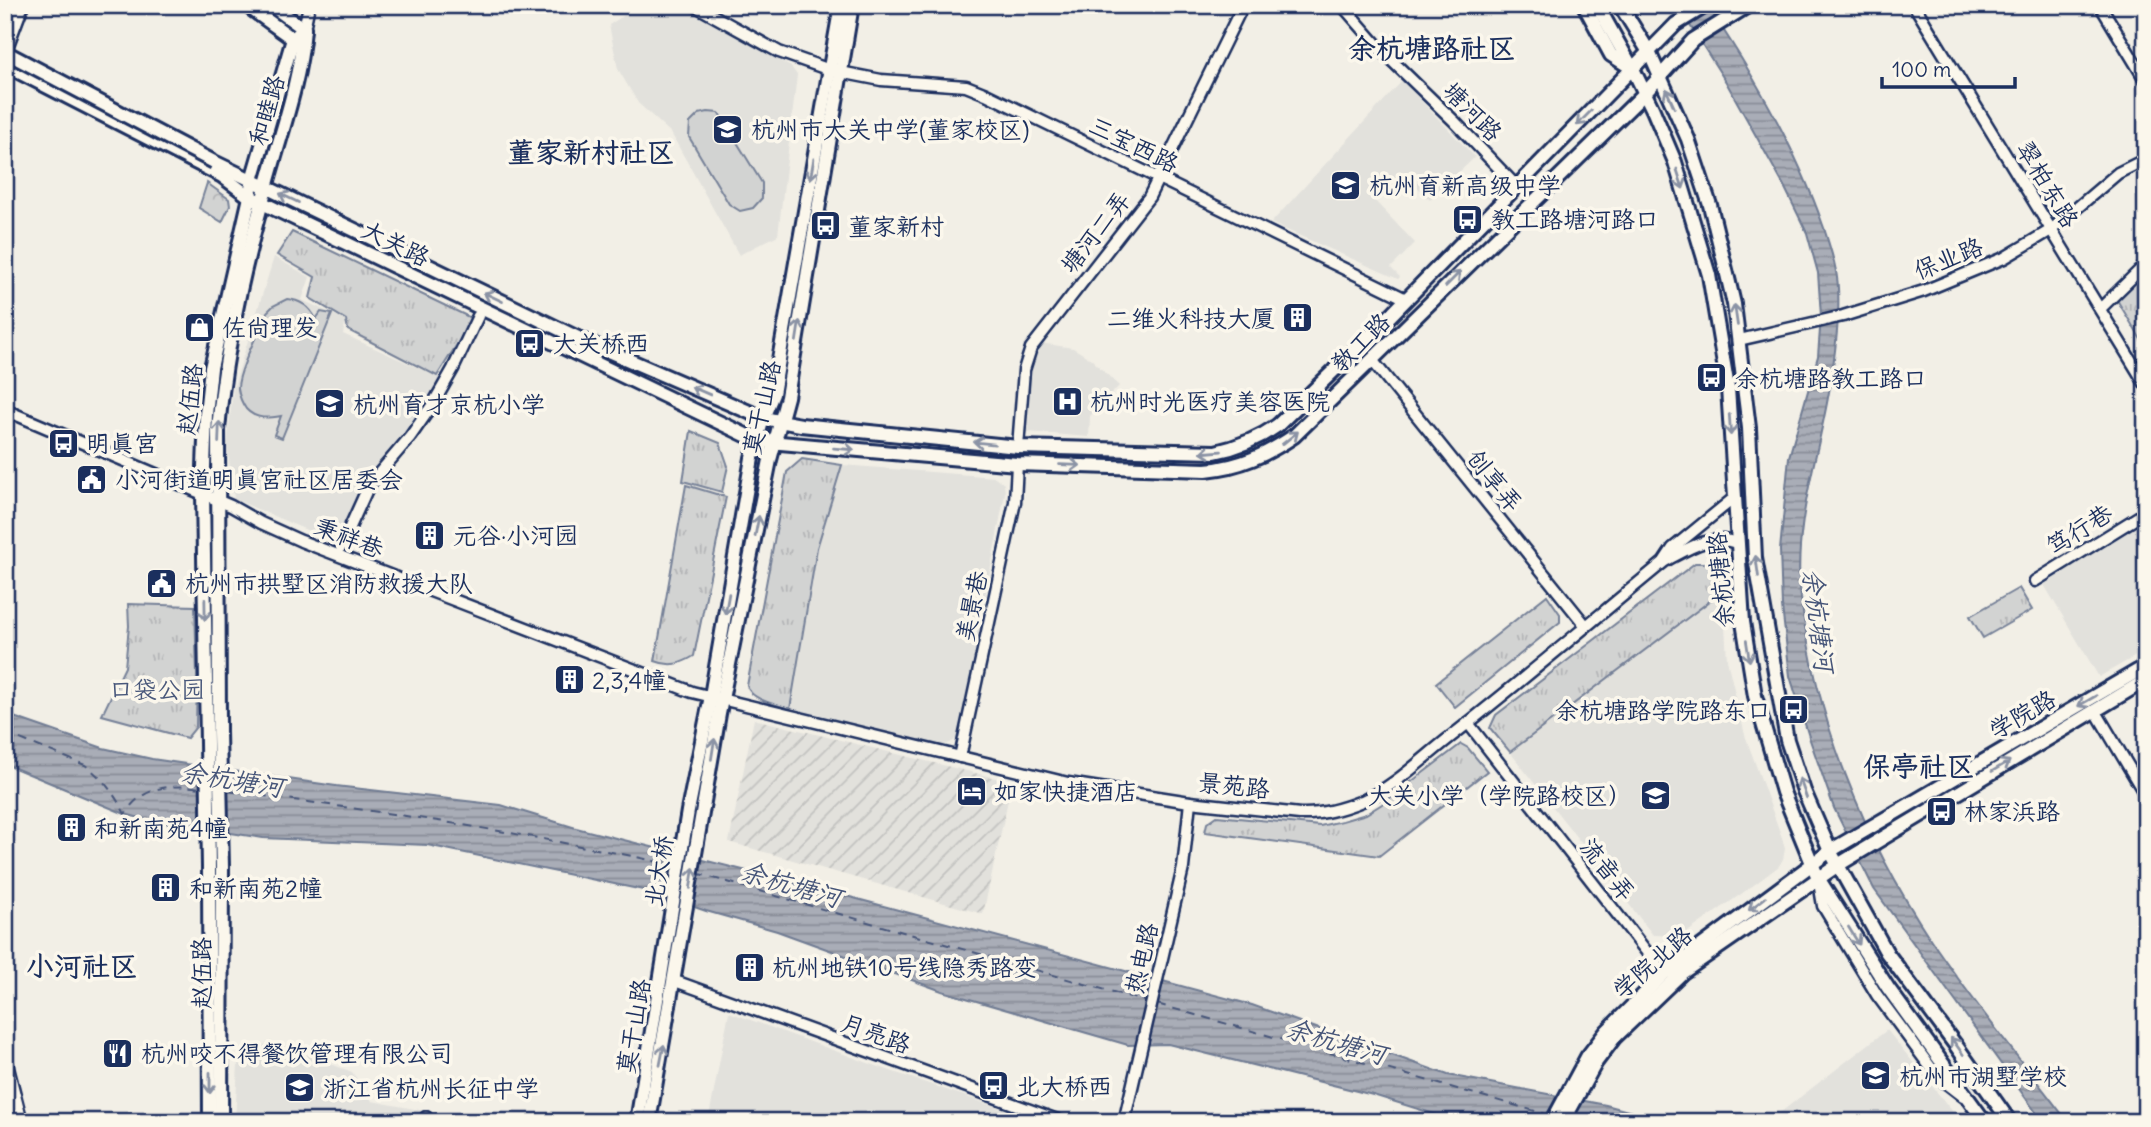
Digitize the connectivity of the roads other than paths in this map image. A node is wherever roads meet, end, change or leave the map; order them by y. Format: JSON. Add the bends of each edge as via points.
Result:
{"nodes":[{"id":1,"x":23,"y":5,"type":"edge"},
{"id":2,"x":246,"y":5,"type":"edge"},
{"id":3,"x":271,"y":5,"type":"edge"},
{"id":4,"x":309,"y":5,"type":"edge"},
{"id":5,"x":694,"y":5,"type":"edge"},
{"id":6,"x":841,"y":5,"type":"edge"},
{"id":7,"x":852,"y":5,"type":"edge"},
{"id":8,"x":1242,"y":5,"type":"edge"},
{"id":9,"x":1342,"y":5,"type":"edge"},
{"id":10,"x":1584,"y":5,"type":"edge"},
{"id":11,"x":1597,"y":5,"type":"edge"},
{"id":12,"x":1620,"y":5,"type":"edge"},
{"id":13,"x":1707,"y":5,"type":"edge"},
{"id":14,"x":1749,"y":5,"type":"edge"},
{"id":15,"x":1914,"y":5,"type":"edge"},
{"id":16,"x":2100,"y":5,"type":"edge"},
{"id":17,"x":304,"y":29,"type":"junction"},
{"id":18,"x":293,"y":39,"type":"junction"},
{"id":19,"x":1649,"y":52,"type":"junction"},
{"id":20,"x":5,"y":53,"type":"edge"},
{"id":21,"x":5,"y":65,"type":"edge"},
{"id":22,"x":1633,"y":69,"type":"junction"},
{"id":23,"x":835,"y":71,"type":"junction"},
{"id":24,"x":1660,"y":75,"type":"junction"},
{"id":25,"x":2146,"y":81,"type":"edge"},
{"id":26,"x":1645,"y":93,"type":"junction"},
{"id":27,"x":2146,"y":159,"type":"edge"},
{"id":28,"x":213,"y":166,"type":"junction"},
{"id":29,"x":1157,"y":179,"type":"junction"},
{"id":30,"x":252,"y":180,"type":"junction"},
{"id":31,"x":1516,"y":186,"type":"junction"},
{"id":32,"x":266,"y":187,"type":"junction"},
{"id":33,"x":256,"y":200,"type":"junction"},
{"id":34,"x":2051,"y":230,"type":"junction"},
{"id":35,"x":2146,"y":264,"type":"edge"},
{"id":36,"x":1406,"y":299,"type":"junction"},
{"id":37,"x":2100,"y":309,"type":"junction"},
{"id":38,"x":478,"y":316,"type":"dead end"},
{"id":39,"x":1739,"y":340,"type":"junction"},
{"id":40,"x":1372,"y":360,"type":"junction"},
{"id":41,"x":2146,"y":385,"type":"edge"},
{"id":42,"x":5,"y":410,"type":"edge"},
{"id":43,"x":763,"y":418,"type":"junction"},
{"id":44,"x":780,"y":422,"type":"junction"},
{"id":45,"x":758,"y":441,"type":"junction"},
{"id":46,"x":776,"y":441,"type":"junction"},
{"id":47,"x":1018,"y":447,"type":"junction"},
{"id":48,"x":1017,"y":464,"type":"junction"},
{"id":49,"x":203,"y":493,"type":"junction"},
{"id":50,"x":1734,"y":498,"type":"junction"},
{"id":51,"x":218,"y":500,"type":"junction"},
{"id":52,"x":2146,"y":512,"type":"edge"},
{"id":53,"x":1737,"y":543,"type":"junction"},
{"id":54,"x":341,"y":547,"type":"dead end"},
{"id":55,"x":1665,"y":561,"type":"junction"},
{"id":56,"x":2035,"y":581,"type":"dead end"},
{"id":57,"x":1586,"y":626,"type":"junction"},
{"id":58,"x":2146,"y":666,"type":"edge"},
{"id":59,"x":2146,"y":680,"type":"edge"},
{"id":60,"x":717,"y":698,"type":"junction"},
{"id":61,"x":2095,"y":710,"type":"junction"},
{"id":62,"x":1468,"y":723,"type":"junction"},
{"id":63,"x":213,"y":734,"type":"junction"},
{"id":64,"x":960,"y":757,"type":"junction"},
{"id":65,"x":2146,"y":796,"type":"edge"},
{"id":66,"x":1190,"y":802,"type":"junction"},
{"id":67,"x":688,"y":811,"type":"joint"},
{"id":68,"x":702,"y":816,"type":"joint"},
{"id":69,"x":1830,"y":851,"type":"junction"},
{"id":70,"x":1812,"y":863,"type":"junction"},
{"id":71,"x":1838,"y":865,"type":"junction"},
{"id":72,"x":216,"y":867,"type":"junction"},
{"id":73,"x":1818,"y":878,"type":"junction"},
{"id":74,"x":675,"y":939,"type":"junction"},
{"id":75,"x":1664,"y":974,"type":"junction"},
{"id":76,"x":675,"y":981,"type":"junction"},
{"id":77,"x":5,"y":1056,"type":"edge"},
{"id":78,"x":1592,"y":1059,"type":"junction"},
{"id":79,"x":22,"y":1122,"type":"edge"},
{"id":80,"x":210,"y":1122,"type":"edge"},
{"id":81,"x":221,"y":1122,"type":"edge"},
{"id":82,"x":637,"y":1122,"type":"edge"},
{"id":83,"x":649,"y":1122,"type":"edge"},
{"id":84,"x":1063,"y":1122,"type":"edge"},
{"id":85,"x":1124,"y":1122,"type":"edge"},
{"id":86,"x":1552,"y":1122,"type":"edge"},
{"id":87,"x":1563,"y":1122,"type":"edge"},
{"id":88,"x":1985,"y":1122,"type":"edge"},
{"id":89,"x":2010,"y":1122,"type":"edge"}],
"edges":[{"from":1,"to":20,"type":"street"},
{"from":2,"to":18,"type":"main road"},
{"from":3,"to":17,"type":"main road"},
{"from":4,"to":17,"type":"street","name":"和睦路"},
{"from":5,"to":23,"type":"street","name":"三宝西路","via":[[779,52]]},
{"from":6,"to":23,"type":"main road","name":"莫干山路"},
{"from":7,"to":23,"type":"main road","name":"莫干山路"},
{"from":8,"to":29,"type":"street","name":"塘河二弄"},
{"from":9,"to":31,"type":"street","name":"塘河路"},
{"from":10,"to":22,"type":"main road","name":"余杭塘路","via":[[1611,55]]},
{"from":11,"to":22,"type":"main road"},
{"from":12,"to":19,"type":"main road","name":"余杭塘路"},
{"from":13,"to":19,"type":"main road","name":"教工路","via":[[1676,24]]},
{"from":14,"to":24,"type":"main road","name":"教工路","via":[[1693,40]]},
{"from":15,"to":34,"type":"street","name":"翠柏东路"},
{"from":16,"to":25,"type":"street"},
{"from":17,"to":18,"type":"main road"},
{"from":17,"to":32,"type":"main road","name":"和睦路","via":[[302,60]]},
{"from":18,"to":30,"type":"main road","name":"和睦路"},
{"from":19,"to":22,"type":"main road","name":"教工路"},
{"from":19,"to":24,"type":"main road","name":"余杭塘路"},
{"from":20,"to":28,"type":"main road","name":"大关路","bridge":true},
{"from":21,"to":28,"type":"main road","name":"大关路"},
{"from":22,"to":26,"type":"main road","name":"余杭塘路"},
{"from":22,"to":31,"type":"main road","name":"教工路","one_way":true},
{"from":23,"to":29,"type":"street","name":"三宝西路","via":[[881,80],[966,86]]},
{"from":23,"to":43,"type":"main road","name":"莫干山路","one_way":true,"via":[[773,394]]},
{"from":44,"to":23,"type":"main road","name":"莫干山路","one_way":true},
{"from":24,"to":26,"type":"main road","name":"教工路"},
{"from":39,"to":24,"type":"main road","name":"余杭塘路","one_way":true,"via":[[1710,205]]},
{"from":40,"to":26,"type":"main road","name":"教工路","one_way":true},
{"from":26,"to":50,"type":"main road","name":"余杭塘路","one_way":true,"via":[[1675,162],[1709,275],[1728,388]]},
{"from":27,"to":34,"type":"street","name":"保业路","via":[[2118,173]]},
{"from":28,"to":30,"type":"main road","name":"大关路"},
{"from":28,"to":33,"type":"main road","name":"大关路"},
{"from":29,"to":36,"type":"street","name":"三宝西路"},
{"from":29,"to":47,"type":"street","name":"塘河二弄","via":[[1149,197],[1031,348],[1024,370]]},
{"from":30,"to":32,"type":"main road","name":"大关路"},
{"from":30,"to":33,"type":"main road","name":"和睦路"},
{"from":31,"to":36,"type":"main road","name":"教工路"},
{"from":32,"to":33,"type":"main road","name":"和睦路"},
{"from":43,"to":32,"type":"main road","name":"大关路","one_way":true,"via":[[578,338]]},
{"from":33,"to":45,"type":"main road","name":"大关路"},
{"from":33,"to":49,"type":"main road","name":"赵伍路","via":[[211,368]]},
{"from":51,"to":33,"type":"main road","name":"赵伍路","one_way":true,"via":[[221,390]]},
{"from":34,"to":37,"type":"street","name":"翠柏东路"},
{"from":34,"to":39,"type":"street","name":"保业路","via":[[1992,263],[1924,291],[1802,327]]},
{"from":35,"to":37,"type":"street"},
{"from":36,"to":47,"type":"main road","name":"教工路","one_way":true,"via":[[1279,425],[1238,447],[1215,453]]},
{"from":37,"to":41,"type":"street","name":"翠柏东路"},
{"from":38,"to":54,"type":"street","via":[[433,404],[369,485]]},
{"from":69,"to":39,"type":"main road","name":"余杭塘路","one_way":true,"via":[[1787,740],[1777,691],[1755,558],[1749,428]]},
{"from":48,"to":40,"type":"main road","name":"教工路","one_way":true,"via":[[1206,470],[1235,466],[1294,436]]},
{"from":40,"to":57,"type":"street","name":"创享弄"},
{"from":42,"to":49,"type":"street","name":"秉祥巷"},
{"from":43,"to":44,"type":"main road","name":"大关路"},
{"from":43,"to":45,"type":"main road","name":"莫干山路"},
{"from":44,"to":46,"type":"main road","name":"莫干山路"},
{"from":47,"to":44,"type":"main road","name":"教工路","one_way":true},
{"from":45,"to":46,"type":"main road","name":"大关路"},
{"from":45,"to":60,"type":"main road","name":"莫干山路","one_way":true},
{"from":46,"to":48,"type":"main road","name":"教工路","one_way":true},
{"from":60,"to":46,"type":"main road","name":"莫干山路","one_way":true},
{"from":48,"to":64,"type":"street","name":"美景巷","via":[[1015,502]]},
{"from":49,"to":51,"type":"street","name":"秉祥巷"},
{"from":49,"to":63,"type":"main road","name":"赵伍路","one_way":true},
{"from":50,"to":53,"type":"main road","name":"余杭塘路"},
{"from":50,"to":55,"type":"street","name":"景苑路","via":[[1673,548]]},
{"from":51,"to":60,"type":"street","name":"秉祥巷","via":[[300,541]]},
{"from":51,"to":63,"type":"main road","name":"赵伍路"},
{"from":52,"to":56,"type":"street","name":"笃行巷"},
{"from":53,"to":55,"type":"street","name":"景苑路","via":[[1702,542]]},
{"from":53,"to":70,"type":"main road","name":"余杭塘路","one_way":true,"via":[[1755,696],[1783,792]]},
{"from":55,"to":57,"type":"street","name":"景苑路"},
{"from":57,"to":62,"type":"street","name":"景苑路"},
{"from":58,"to":69,"type":"main road","name":"学院路","one_way":true},
{"from":59,"to":61,"type":"main road","name":"学院路"},
{"from":60,"to":64,"type":"street","name":"景苑路"},
{"from":60,"to":67,"type":"main road","name":"莫干山路"},
{"from":68,"to":60,"type":"main road","name":"莫干山路","one_way":true},
{"from":61,"to":65,"type":"street"},
{"from":71,"to":61,"type":"main road","name":"学院路","one_way":true},
{"from":62,"to":66,"type":"street","name":"景苑路","via":[[1388,785],[1335,810],[1317,815]]},
{"from":62,"to":75,"type":"street","name":"流音弄"},
{"from":63,"to":72,"type":"main road"},
{"from":64,"to":66,"type":"street","name":"景苑路","via":[[1068,783]]},
{"from":66,"to":85,"type":"street","name":"热电路","via":[[1183,868]]},
{"from":67,"to":74,"type":"main road","name":"北大桥"},
{"from":74,"to":68,"type":"main road","name":"北大桥","one_way":true},
{"from":69,"to":70,"type":"main road","name":"学院路"},
{"from":69,"to":71,"type":"main road","name":"余杭塘路"},
{"from":70,"to":73,"type":"main road","name":"余杭塘路"},
{"from":70,"to":75,"type":"main road","name":"学院北路","one_way":true},
{"from":71,"to":73,"type":"main road","name":"学院路"},
{"from":89,"to":71,"type":"main road","name":"余杭塘路","one_way":true,"via":[[1887,953]]},
{"from":72,"to":80,"type":"main road","name":"赵伍路","one_way":true},
{"from":72,"to":81,"type":"main road","name":"赵伍路"},
{"from":73,"to":78,"type":"main road","name":"学院北路","via":[[1683,972]]},
{"from":73,"to":88,"type":"main road","name":"余杭塘路","one_way":true,"via":[[1888,988]]},
{"from":74,"to":76,"type":"main road","name":"莫干山路"},
{"from":74,"to":82,"type":"main road","name":"莫干山路"},
{"from":75,"to":78,"type":"main road","name":"学院北路","via":[[1606,1031]]},
{"from":83,"to":76,"type":"main road","name":"莫干山路","one_way":true},
{"from":76,"to":84,"type":"street","name":"月亮路"},
{"from":77,"to":79,"type":"street"},
{"from":78,"to":86,"type":"main road","name":"学院北路"},
{"from":78,"to":87,"type":"main road","name":"学院北路"}]}
